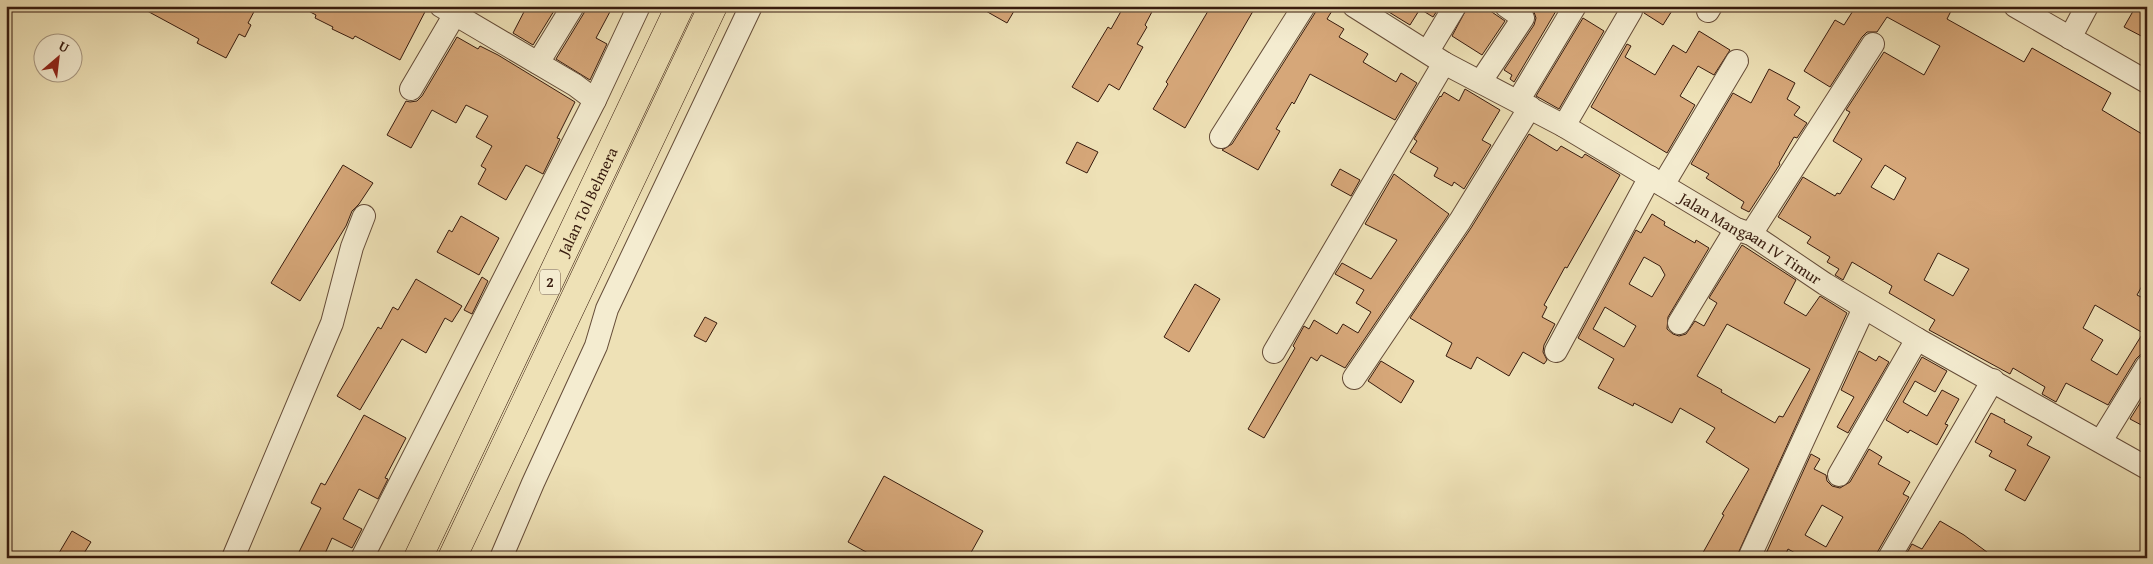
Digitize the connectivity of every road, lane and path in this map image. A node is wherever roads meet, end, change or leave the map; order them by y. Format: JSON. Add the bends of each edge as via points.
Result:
{"nodes":[{"id":1,"x":573,"y":6,"type":"edge"},
{"id":2,"x":639,"y":6,"type":"edge"},
{"id":3,"x":680,"y":6,"type":"edge"},
{"id":4,"x":712,"y":6,"type":"edge"},
{"id":5,"x":751,"y":6,"type":"edge"},
{"id":6,"x":1304,"y":6,"type":"edge"},
{"id":7,"x":1456,"y":6,"type":"edge"},
{"id":8,"x":1506,"y":6,"type":"edge"},
{"id":9,"x":1575,"y":6,"type":"edge"},
{"id":10,"x":2015,"y":6,"type":"edge"},
{"id":11,"x":2087,"y":6,"type":"edge"},
{"id":12,"x":1360,"y":8,"type":"edge"},
{"id":13,"x":1631,"y":11,"type":"dead end"},
{"id":14,"x":461,"y":12,"type":"edge"},
{"id":15,"x":2070,"y":38,"type":"junction"},
{"id":16,"x":1873,"y":44,"type":"dead end"},
{"id":17,"x":1436,"y":57,"type":"junction"},
{"id":18,"x":1737,"y":61,"type":"dead end"},
{"id":19,"x":538,"y":63,"type":"junction"},
{"id":20,"x":1481,"y":81,"type":"junction"},
{"id":21,"x":2147,"y":82,"type":"edge"},
{"id":22,"x":411,"y":89,"type":"dead end"},
{"id":23,"x":595,"y":100,"type":"junction"},
{"id":24,"x":1524,"y":104,"type":"junction"},
{"id":25,"x":1564,"y":126,"type":"junction"},
{"id":26,"x":1221,"y":137,"type":"dead end"},
{"id":27,"x":1657,"y":181,"type":"junction"},
{"id":28,"x":364,"y":216,"type":"dead end"},
{"id":29,"x":1743,"y":232,"type":"junction"},
{"id":30,"x":1864,"y":308,"type":"junction"},
{"id":31,"x":1680,"y":323,"type":"dead end"},
{"id":32,"x":1917,"y":339,"type":"junction"},
{"id":33,"x":1556,"y":351,"type":"dead end"},
{"id":34,"x":1274,"y":352,"type":"dead end"},
{"id":35,"x":2147,"y":366,"type":"edge"},
{"id":36,"x":1354,"y":378,"type":"dead end"},
{"id":37,"x":1993,"y":380,"type":"junction"},
{"id":38,"x":2101,"y":441,"type":"junction"},
{"id":39,"x":2147,"y":468,"type":"edge"},
{"id":40,"x":1839,"y":475,"type":"dead end"},
{"id":41,"x":233,"y":558,"type":"edge"},
{"id":42,"x":362,"y":558,"type":"edge"},
{"id":43,"x":418,"y":558,"type":"edge"},
{"id":44,"x":452,"y":558,"type":"edge"},
{"id":45,"x":501,"y":558,"type":"edge"},
{"id":46,"x":1749,"y":558,"type":"edge"},
{"id":47,"x":1889,"y":558,"type":"edge"}],
"edges":[{"from":1,"to":19,"type":"street"},
{"from":2,"to":23,"type":"street"},
{"from":3,"to":43,"type":"highway","name":"Jalan Tol Belmera","number":"2"},
{"from":4,"to":44,"type":"highway","name":"Jalan Tol Belmera","number":"2"},
{"from":5,"to":45,"type":"street","via":[[607,309],[596,346]]},
{"from":6,"to":26,"type":"street"},
{"from":7,"to":17,"type":"street"},
{"from":8,"to":20,"type":"street","via":[[1523,18]]},
{"from":9,"to":24,"type":"street"},
{"from":10,"to":15,"type":"street"},
{"from":11,"to":15,"type":"street"},
{"from":12,"to":17,"type":"street","name":"Jalan Mangaan IV Timur"},
{"from":13,"to":25,"type":"street"},
{"from":14,"to":19,"type":"street"},
{"from":14,"to":22,"type":"street"},
{"from":15,"to":21,"type":"street"},
{"from":16,"to":29,"type":"street"},
{"from":17,"to":20,"type":"street","name":"Jalan Mangaan IV Timur"},
{"from":17,"to":34,"type":"street"},
{"from":18,"to":27,"type":"street"},
{"from":19,"to":23,"type":"street"},
{"from":20,"to":24,"type":"street","name":"Jalan Mangaan IV Timur"},
{"from":23,"to":42,"type":"street"},
{"from":24,"to":25,"type":"street","name":"Jalan Mangaan IV Timur"},
{"from":24,"to":36,"type":"street","via":[[1460,221]]},
{"from":25,"to":27,"type":"street","name":"Jalan Mangaan IV Timur"},
{"from":27,"to":29,"type":"street","name":"Jalan Mangaan IV Timur"},
{"from":27,"to":33,"type":"street"},
{"from":28,"to":41,"type":"street","via":[[352,247],[332,324]]},
{"from":29,"to":30,"type":"street","name":"Jalan Mangaan IV Timur"},
{"from":29,"to":31,"type":"street"},
{"from":30,"to":32,"type":"street","name":"Jalan Mangaan IV Timur"},
{"from":30,"to":46,"type":"street"},
{"from":32,"to":37,"type":"street","name":"Jalan Mangaan IV Timur"},
{"from":32,"to":40,"type":"street"},
{"from":35,"to":38,"type":"street"},
{"from":37,"to":38,"type":"street","name":"Jalan Mangaan IV Timur"},
{"from":37,"to":47,"type":"street"},
{"from":38,"to":39,"type":"street","name":"Jalan Mangaan IV Timur"}]}
